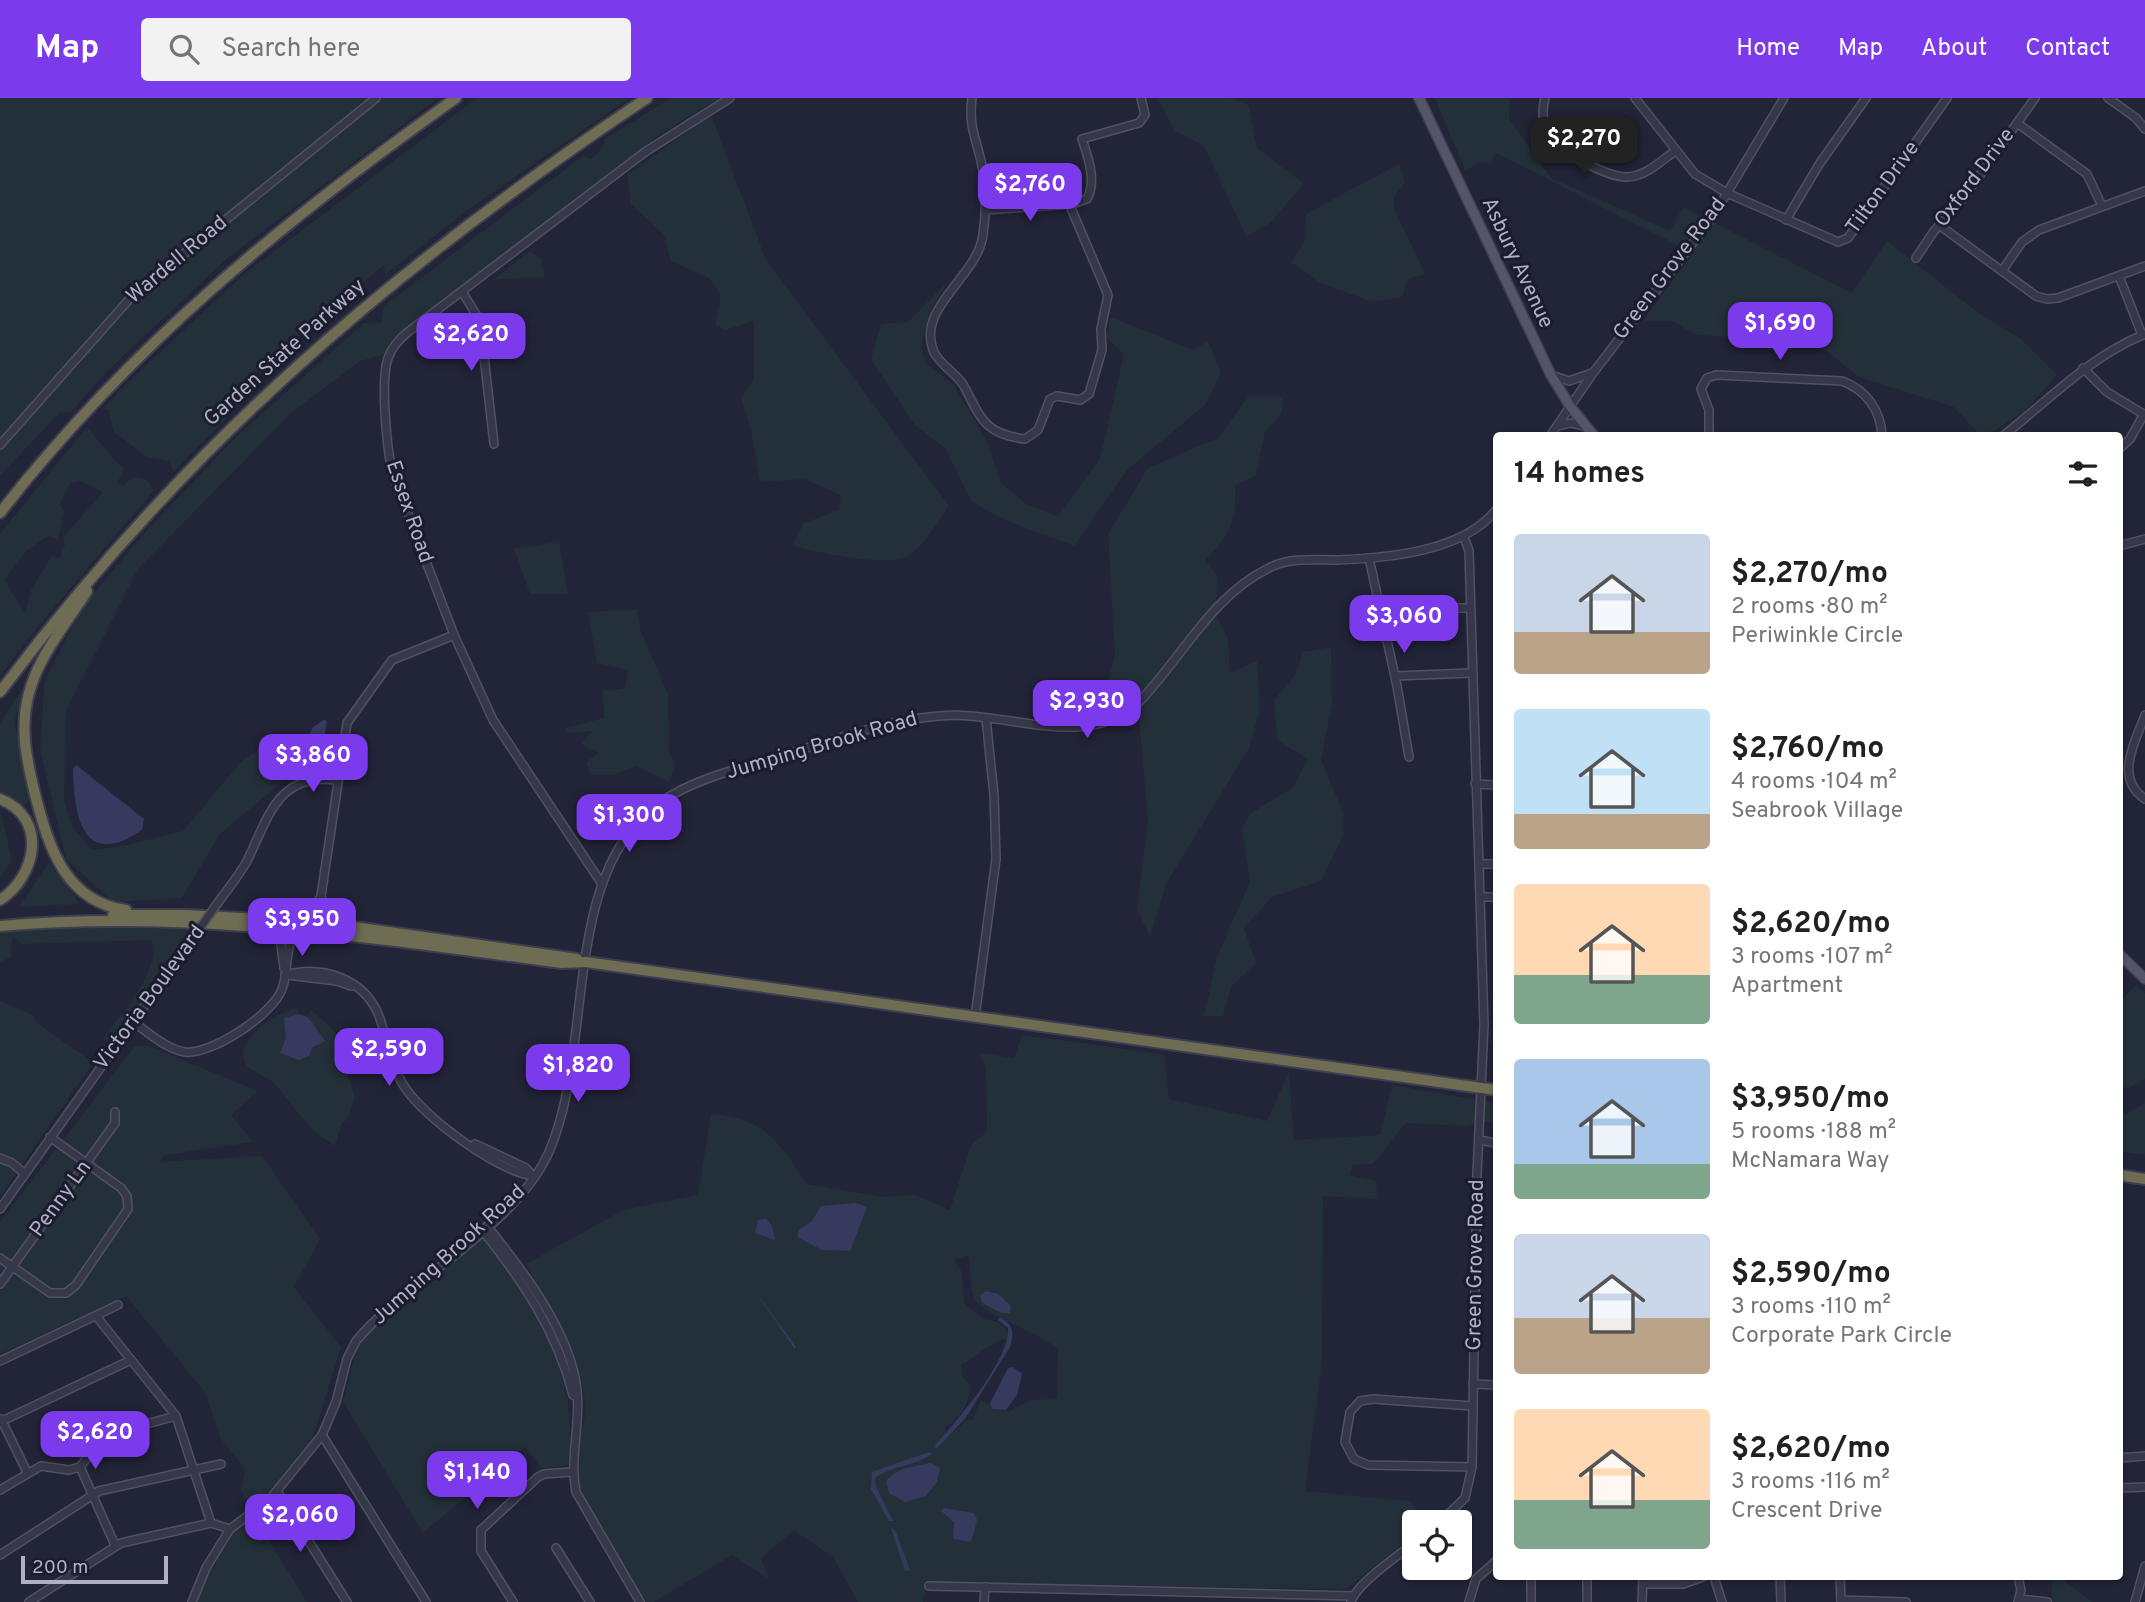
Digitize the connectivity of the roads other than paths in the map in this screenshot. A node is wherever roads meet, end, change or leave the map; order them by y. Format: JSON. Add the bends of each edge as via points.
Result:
{"nodes":[{"id":1,"x":376,"y":98,"type":"edge"},
{"id":2,"x":456,"y":98,"type":"edge"},
{"id":3,"x":647,"y":98,"type":"edge"},
{"id":4,"x":730,"y":98,"type":"edge"},
{"id":5,"x":972,"y":98,"type":"edge"},
{"id":6,"x":1140,"y":98,"type":"edge"},
{"id":7,"x":1419,"y":98,"type":"edge"},
{"id":8,"x":1545,"y":98,"type":"edge"},
{"id":9,"x":1634,"y":98,"type":"edge"},
{"id":10,"x":1784,"y":98,"type":"edge"},
{"id":11,"x":1866,"y":98,"type":"edge"},
{"id":12,"x":1947,"y":98,"type":"edge"},
{"id":13,"x":2035,"y":98,"type":"edge"},
{"id":14,"x":2108,"y":98,"type":"edge"},
{"id":15,"x":2017,"y":123,"type":"junction"},
{"id":16,"x":2145,"y":129,"type":"edge"},
{"id":17,"x":1675,"y":151,"type":"junction"},
{"id":18,"x":2145,"y":191,"type":"edge"},
{"id":19,"x":1727,"y":193,"type":"junction"},
{"id":20,"x":1072,"y":204,"type":"junction"},
{"id":21,"x":2102,"y":206,"type":"junction"},
{"id":22,"x":985,"y":210,"type":"junction"},
{"id":23,"x":1786,"y":220,"type":"junction"},
{"id":24,"x":1940,"y":225,"type":"junction"},
{"id":25,"x":1916,"y":258,"type":"dead end"},
{"id":26,"x":2145,"y":266,"type":"edge"},
{"id":27,"x":2002,"y":271,"type":"junction"},
{"id":28,"x":2119,"y":276,"type":"junction"},
{"id":29,"x":463,"y":293,"type":"junction"},
{"id":30,"x":2144,"y":335,"type":"edge"},
{"id":31,"x":2083,"y":368,"type":"junction"},
{"id":32,"x":1593,"y":373,"type":"junction"},
{"id":33,"x":1551,"y":375,"type":"junction"},
{"id":34,"x":1570,"y":406,"type":"junction"},
{"id":35,"x":2144,"y":414,"type":"edge"},
{"id":36,"x":1586,"y":426,"type":"junction"},
{"id":37,"x":1557,"y":427,"type":"junction"},
{"id":38,"x":1553,"y":432,"type":"edge"},
{"id":39,"x":1591,"y":432,"type":"edge"},
{"id":40,"x":1709,"y":432,"type":"edge"},
{"id":41,"x":1881,"y":432,"type":"edge"},
{"id":42,"x":2008,"y":432,"type":"edge"},
{"id":43,"x":2123,"y":443,"type":"edge"},
{"id":44,"x":494,"y":444,"type":"dead end"},
{"id":45,"x":0,"y":446,"type":"edge"},
{"id":46,"x":0,"y":513,"type":"edge"},
{"id":47,"x":1493,"y":513,"type":"edge"},
{"id":48,"x":1464,"y":537,"type":"junction"},
{"id":49,"x":2145,"y":539,"type":"edge"},
{"id":50,"x":2123,"y":545,"type":"edge"},
{"id":51,"x":1369,"y":558,"type":"junction"},
{"id":52,"x":106,"y":559,"type":"junction"},
{"id":53,"x":1469,"y":608,"type":"junction"},
{"id":54,"x":1380,"y":612,"type":"junction"},
{"id":55,"x":454,"y":635,"type":"junction"},
{"id":56,"x":1471,"y":673,"type":"junction"},
{"id":57,"x":1395,"y":676,"type":"junction"},
{"id":58,"x":0,"y":692,"type":"edge"},
{"id":59,"x":2145,"y":715,"type":"edge"},
{"id":60,"x":986,"y":718,"type":"junction"},
{"id":61,"x":1409,"y":757,"type":"dead end"},
{"id":62,"x":337,"y":780,"type":"junction"},
{"id":63,"x":1475,"y":784,"type":"junction"},
{"id":64,"x":1493,"y":785,"type":"edge"},
{"id":65,"x":0,"y":799,"type":"edge"},
{"id":66,"x":2145,"y":799,"type":"edge"},
{"id":67,"x":1479,"y":864,"type":"junction"},
{"id":68,"x":1493,"y":864,"type":"edge"},
{"id":69,"x":601,"y":884,"type":"junction"},
{"id":70,"x":321,"y":896,"type":"junction"},
{"id":71,"x":1480,"y":897,"type":"junction"},
{"id":72,"x":1493,"y":897,"type":"edge"},
{"id":73,"x":0,"y":900,"type":"edge"},
{"id":74,"x":229,"y":916,"type":"junction"},
{"id":75,"x":0,"y":919,"type":"edge"},
{"id":76,"x":42,"y":919,"type":"junction"},
{"id":77,"x":74,"y":922,"type":"junction"},
{"id":78,"x":338,"y":924,"type":"junction"},
{"id":79,"x":301,"y":925,"type":"junction"},
{"id":80,"x":0,"y":926,"type":"edge"},
{"id":81,"x":255,"y":926,"type":"junction"},
{"id":82,"x":2123,"y":958,"type":"edge"},
{"id":83,"x":586,"y":962,"type":"junction"},
{"id":84,"x":285,"y":975,"type":"junction"},
{"id":85,"x":2145,"y":979,"type":"edge"},
{"id":86,"x":975,"y":1017,"type":"junction"},
{"id":87,"x":133,"y":1022,"type":"junction"},
{"id":88,"x":1482,"y":1088,"type":"junction"},
{"id":89,"x":1493,"y":1090,"type":"edge"},
{"id":90,"x":115,"y":1112,"type":"dead end"},
{"id":91,"x":50,"y":1137,"type":"junction"},
{"id":92,"x":1479,"y":1140,"type":"junction"},
{"id":93,"x":1493,"y":1142,"type":"edge"},
{"id":94,"x":0,"y":1158,"type":"edge"},
{"id":95,"x":87,"y":1163,"type":"junction"},
{"id":96,"x":25,"y":1174,"type":"junction"},
{"id":97,"x":2123,"y":1175,"type":"edge"},
{"id":98,"x":533,"y":1176,"type":"junction"},
{"id":99,"x":2145,"y":1178,"type":"edge"},
{"id":100,"x":0,"y":1209,"type":"edge"},
{"id":101,"x":484,"y":1228,"type":"junction"},
{"id":102,"x":0,"y":1258,"type":"edge"},
{"id":103,"x":13,"y":1267,"type":"junction"},
{"id":104,"x":0,"y":1284,"type":"edge"},
{"id":105,"x":118,"y":1305,"type":"dead end"},
{"id":106,"x":96,"y":1316,"type":"junction"},
{"id":107,"x":131,"y":1360,"type":"junction"},
{"id":108,"x":0,"y":1361,"type":"edge"},
{"id":109,"x":1474,"y":1384,"type":"junction"},
{"id":110,"x":1493,"y":1385,"type":"edge"},
{"id":111,"x":1473,"y":1406,"type":"junction"},
{"id":112,"x":176,"y":1416,"type":"junction"},
{"id":113,"x":1,"y":1419,"type":"edge"},
{"id":114,"x":322,"y":1435,"type":"junction"},
{"id":115,"x":2145,"y":1456,"type":"edge"},
{"id":116,"x":2123,"y":1458,"type":"edge"},
{"id":117,"x":221,"y":1464,"type":"dead end"},
{"id":118,"x":80,"y":1467,"type":"junction"},
{"id":119,"x":1472,"y":1467,"type":"junction"},
{"id":120,"x":194,"y":1470,"type":"junction"},
{"id":121,"x":27,"y":1472,"type":"junction"},
{"id":122,"x":572,"y":1472,"type":"junction"},
{"id":123,"x":2145,"y":1487,"type":"edge"},
{"id":124,"x":2123,"y":1488,"type":"edge"},
{"id":125,"x":0,"y":1490,"type":"edge"},
{"id":126,"x":277,"y":1492,"type":"junction"},
{"id":127,"x":92,"y":1495,"type":"junction"},
{"id":128,"x":1452,"y":1510,"type":"edge"},
{"id":129,"x":211,"y":1523,"type":"junction"},
{"id":130,"x":230,"y":1528,"type":"junction"},
{"id":131,"x":115,"y":1545,"type":"junction"},
{"id":132,"x":556,"y":1548,"type":"dead end"},
{"id":133,"x":1402,"y":1554,"type":"edge"},
{"id":134,"x":0,"y":1555,"type":"edge"},
{"id":135,"x":1493,"y":1564,"type":"edge"},
{"id":136,"x":2145,"y":1566,"type":"edge"},
{"id":137,"x":1531,"y":1580,"type":"edge"},
{"id":138,"x":1587,"y":1580,"type":"edge"},
{"id":139,"x":1643,"y":1580,"type":"edge"},
{"id":140,"x":1694,"y":1580,"type":"edge"},
{"id":141,"x":1715,"y":1580,"type":"edge"},
{"id":142,"x":1780,"y":1580,"type":"edge"},
{"id":143,"x":1840,"y":1580,"type":"edge"},
{"id":144,"x":2019,"y":1580,"type":"edge"},
{"id":145,"x":929,"y":1586,"type":"dead end"},
{"id":146,"x":985,"y":1587,"type":"junction"},
{"id":147,"x":1183,"y":1591,"type":"junction"},
{"id":148,"x":1352,"y":1599,"type":"edge"},
{"id":149,"x":2018,"y":1600,"type":"edge"},
{"id":150,"x":1841,"y":1601,"type":"edge"},
{"id":151,"x":29,"y":1602,"type":"edge"},
{"id":152,"x":192,"y":1602,"type":"edge"},
{"id":153,"x":347,"y":1602,"type":"edge"},
{"id":154,"x":426,"y":1602,"type":"edge"},
{"id":155,"x":513,"y":1602,"type":"edge"},
{"id":156,"x":590,"y":1602,"type":"edge"},
{"id":157,"x":640,"y":1602,"type":"edge"},
{"id":158,"x":984,"y":1602,"type":"edge"},
{"id":159,"x":1183,"y":1602,"type":"edge"},
{"id":160,"x":1469,"y":1602,"type":"edge"},
{"id":161,"x":1531,"y":1602,"type":"edge"},
{"id":162,"x":1587,"y":1602,"type":"edge"},
{"id":163,"x":1642,"y":1602,"type":"edge"},
{"id":164,"x":1723,"y":1602,"type":"edge"},
{"id":165,"x":1781,"y":1602,"type":"edge"},
{"id":166,"x":1906,"y":1602,"type":"edge"},
{"id":167,"x":2047,"y":1602,"type":"edge"},
{"id":168,"x":2134,"y":1602,"type":"edge"}],
"edges":[{"from":1,"to":45,"type":"street","name":"Wardell Road","via":[[133,295]]},
{"from":2,"to":46,"type":"highway","via":[[294,219],[180,315],[77,419]]},
{"from":3,"to":52,"type":"highway","name":"Garden State Parkway","via":[[461,228],[351,316],[227,430]]},
{"from":4,"to":29,"type":"street","name":"Essex Road","via":[[645,152]]},
{"from":5,"to":22,"type":"street","via":[[969,123],[983,168]]},
{"from":6,"to":20,"type":"street","via":[[1145,115],[1139,123],[1082,139],[1091,187],[1087,199]]},
{"from":7,"to":33,"type":"main road","name":"Asbury Avenue"},
{"from":8,"to":17,"type":"street","via":[[1543,114],[1552,139],[1606,172],[1636,176]]},
{"from":9,"to":17,"type":"street","name":"Tilton Drive"},
{"from":10,"to":19,"type":"street","name":"Green Grove Road"},
{"from":11,"to":23,"type":"street"},
{"from":12,"to":23,"type":"street","name":"Tilton Drive","via":[[1845,241],[1835,242]]},
{"from":13,"to":15,"type":"street","name":"Oxford Drive"},
{"from":14,"to":16,"type":"street"},
{"from":15,"to":21,"type":"street","via":[[2087,174]]},
{"from":15,"to":24,"type":"street","name":"Oxford Drive"},
{"from":17,"to":19,"type":"street","name":"Tilton Drive","via":[[1695,174]]},
{"from":18,"to":21,"type":"street"},
{"from":19,"to":23,"type":"street","name":"Tilton Drive"},
{"from":19,"to":32,"type":"street","name":"Green Grove Road","via":[[1698,238]]},
{"from":20,"to":22,"type":"street"},
{"from":20,"to":22,"type":"street","via":[[1108,289],[1100,333],[1102,350],[1088,396],[1080,400],[1050,398],[1038,430],[1025,439],[991,430],[963,383],[940,362],[930,339],[939,307],[979,254]]},
{"from":21,"to":27,"type":"street","via":[[2034,233]]},
{"from":24,"to":25,"type":"street","name":"Oxford Drive"},
{"from":24,"to":27,"type":"street"},
{"from":26,"to":28,"type":"street"},
{"from":27,"to":28,"type":"street","via":[[2047,299]]},
{"from":28,"to":30,"type":"street"},
{"from":29,"to":44,"type":"street","via":[[480,321]]},
{"from":29,"to":55,"type":"street","name":"Essex Road","via":[[400,339],[388,357],[385,373],[392,472]]},
{"from":30,"to":31,"type":"street","via":[[2110,349]]},
{"from":31,"to":35,"type":"street","via":[[2107,392]]},
{"from":31,"to":42,"type":"street"},
{"from":32,"to":33,"type":"street","via":[[1569,381]]},
{"from":32,"to":34,"type":"street","name":"Green Grove Road"},
{"from":33,"to":34,"type":"main road","name":"Asbury Avenue"},
{"from":34,"to":36,"type":"main road","name":"Asbury Avenue"},
{"from":34,"to":37,"type":"street","name":"Green Grove Road"},
{"from":35,"to":43,"type":"street"},
{"from":36,"to":37,"type":"street","via":[[1571,423]]},
{"from":36,"to":39,"type":"main road","name":"Asbury Avenue"},
{"from":37,"to":38,"type":"street","name":"Green Grove Road"},
{"from":40,"to":41,"type":"street","via":[[1709,410],[1701,389],[1705,380],[1716,375],[1842,381],[1870,400]]},
{"from":47,"to":48,"type":"street"},
{"from":48,"to":51,"type":"street","name":"Jumping Brook Road"},
{"from":48,"to":53,"type":"street","name":"Green Grove Road","via":[[1469,551]]},
{"from":49,"to":50,"type":"street"},
{"from":51,"to":54,"type":"street"},
{"from":51,"to":60,"type":"street","name":"Jumping Brook Road","via":[[1293,561],[1265,570],[1215,611],[1139,702],[1111,721],[1067,727]]},
{"from":52,"to":58,"type":"highway","name":"Garden State Parkway"},
{"from":52,"to":74,"type":"highway","via":[[43,660],[27,704],[26,753],[48,844],[71,882],[100,904],[125,910]]},
{"from":53,"to":54,"type":"street"},
{"from":53,"to":56,"type":"street","name":"Green Grove Road"},
{"from":54,"to":57,"type":"street"},
{"from":55,"to":62,"type":"street","via":[[395,657],[385,666],[345,726]]},
{"from":55,"to":69,"type":"street","name":"Essex Road","via":[[493,720]]},
{"from":56,"to":57,"type":"street"},
{"from":56,"to":63,"type":"street","name":"Green Grove Road"},
{"from":57,"to":61,"type":"street"},
{"from":59,"to":66,"type":"street","via":[[2127,773],[2133,788]]},
{"from":60,"to":69,"type":"street","name":"Jumping Brook Road","via":[[942,715],[882,726],[688,787],[658,804],[629,830]]},
{"from":60,"to":86,"type":"street","via":[[996,859]]},
{"from":62,"to":70,"type":"street"},
{"from":62,"to":87,"type":"street","name":"Victoria Boulevard","bridge":true,"via":[[308,781],[281,797],[267,814],[242,869]]},
{"from":63,"to":64,"type":"street"},
{"from":63,"to":67,"type":"street","name":"Green Grove Road"},
{"from":65,"to":73,"type":"highway","via":[[25,818],[33,848],[24,876]]},
{"from":67,"to":68,"type":"street"},
{"from":67,"to":71,"type":"street","name":"Green Grove Road"},
{"from":69,"to":83,"type":"street","name":"Jumping Brook Road"},
{"from":70,"to":78,"type":"street","via":[[325,913]]},
{"from":70,"to":79,"type":"street"},
{"from":71,"to":72,"type":"street"},
{"from":71,"to":88,"type":"street","name":"Green Grove Road"},
{"from":74,"to":76,"type":"highway"},
{"from":74,"to":79,"type":"highway"},
{"from":75,"to":76,"type":"highway"},
{"from":76,"to":77,"type":"highway"},
{"from":77,"to":80,"type":"highway"},
{"from":77,"to":81,"type":"highway"},
{"from":78,"to":79,"type":"highway"},
{"from":78,"to":83,"type":"highway","via":[[565,955]]},
{"from":79,"to":81,"type":"highway"},
{"from":79,"to":83,"type":"highway","via":[[561,963]]},
{"from":79,"to":84,"type":"street","via":[[290,941]]},
{"from":81,"to":84,"type":"street","via":[[280,938]]},
{"from":82,"to":85,"type":"main road"},
{"from":83,"to":86,"type":"highway"},
{"from":83,"to":98,"type":"street","name":"Jumping Brook Road","via":[[568,1090],[548,1152]]},
{"from":84,"to":87,"type":"street","via":[[269,1011],[207,1049],[175,1049]]},
{"from":84,"to":98,"type":"street","via":[[337,981],[361,991],[376,1010],[390,1057],[409,1094],[430,1117],[513,1169]]},
{"from":86,"to":88,"type":"highway"},
{"from":87,"to":91,"type":"street","name":"Victoria Boulevard"},
{"from":88,"to":89,"type":"highway"},
{"from":88,"to":92,"type":"street","name":"Green Grove Road"},
{"from":90,"to":95,"type":"street","name":"Penny Ln","via":[[115,1123]]},
{"from":91,"to":95,"type":"street"},
{"from":91,"to":96,"type":"street","name":"Victoria Boulevard"},
{"from":92,"to":93,"type":"street"},
{"from":92,"to":109,"type":"street","name":"Green Grove Road"},
{"from":94,"to":96,"type":"street"},
{"from":95,"to":103,"type":"street","name":"Penny Ln"},
{"from":95,"to":103,"type":"street","via":[[127,1196],[128,1209],[120,1224],[66,1293],[50,1293]]},
{"from":96,"to":100,"type":"street","name":"Victoria Boulevard"},
{"from":97,"to":99,"type":"highway"},
{"from":98,"to":101,"type":"street","name":"Jumping Brook Road"},
{"from":101,"to":114,"type":"street","name":"Jumping Brook Road","via":[[356,1341]]},
{"from":101,"to":122,"type":"street","via":[[512,1261],[561,1338],[577,1397]]},
{"from":102,"to":103,"type":"street"},
{"from":103,"to":104,"type":"street","name":"Penny Ln"},
{"from":105,"to":106,"type":"street"},
{"from":106,"to":107,"type":"street"},
{"from":106,"to":108,"type":"street"},
{"from":107,"to":112,"type":"street"},
{"from":107,"to":113,"type":"street"},
{"from":109,"to":110,"type":"street"},
{"from":109,"to":111,"type":"street","name":"Green Grove Road"},
{"from":111,"to":119,"type":"street","name":"Green Grove Road"},
{"from":111,"to":119,"type":"street","via":[[1367,1399],[1350,1412],[1345,1442],[1354,1460],[1368,1465]]},
{"from":112,"to":118,"type":"street","via":[[113,1433]]},
{"from":112,"to":120,"type":"street"},
{"from":113,"to":121,"type":"street"},
{"from":114,"to":126,"type":"street","name":"Jumping Brook Road"},
{"from":114,"to":154,"type":"street"},
{"from":115,"to":116,"type":"street"},
{"from":117,"to":120,"type":"street"},
{"from":118,"to":121,"type":"street","via":[[41,1466]]},
{"from":118,"to":127,"type":"street"},
{"from":119,"to":128,"type":"street","name":"Green Grove Road","via":[[1467,1495]]},
{"from":120,"to":127,"type":"street"},
{"from":120,"to":129,"type":"street"},
{"from":121,"to":125,"type":"street"},
{"from":122,"to":155,"type":"street","via":[[544,1474],[481,1530],[481,1551]]},
{"from":122,"to":157,"type":"street","via":[[587,1515]]},
{"from":123,"to":124,"type":"street"},
{"from":126,"to":130,"type":"street","name":"Jumping Brook Road"},
{"from":126,"to":153,"type":"street"},
{"from":127,"to":131,"type":"street"},
{"from":127,"to":134,"type":"street"},
{"from":129,"to":130,"type":"street"},
{"from":129,"to":131,"type":"street"},
{"from":130,"to":152,"type":"street","name":"Jumping Brook Road"},
{"from":131,"to":151,"type":"street"},
{"from":132,"to":156,"type":"street"},
{"from":133,"to":148,"type":"street"},
{"from":135,"to":160,"type":"street","via":[[1476,1579]]},
{"from":136,"to":168,"type":"street"},
{"from":137,"to":161,"type":"street"},
{"from":138,"to":162,"type":"street"},
{"from":139,"to":140,"type":"street","via":[[1683,1584]]},
{"from":139,"to":163,"type":"street"},
{"from":141,"to":164,"type":"street"},
{"from":142,"to":165,"type":"street"},
{"from":143,"to":150,"type":"street"},
{"from":144,"to":149,"type":"street"},
{"from":145,"to":146,"type":"street"},
{"from":146,"to":147,"type":"street"},
{"from":146,"to":158,"type":"street"},
{"from":147,"to":148,"type":"street"},
{"from":147,"to":159,"type":"street"},
{"from":149,"to":167,"type":"street"},
{"from":150,"to":166,"type":"street"}]}
